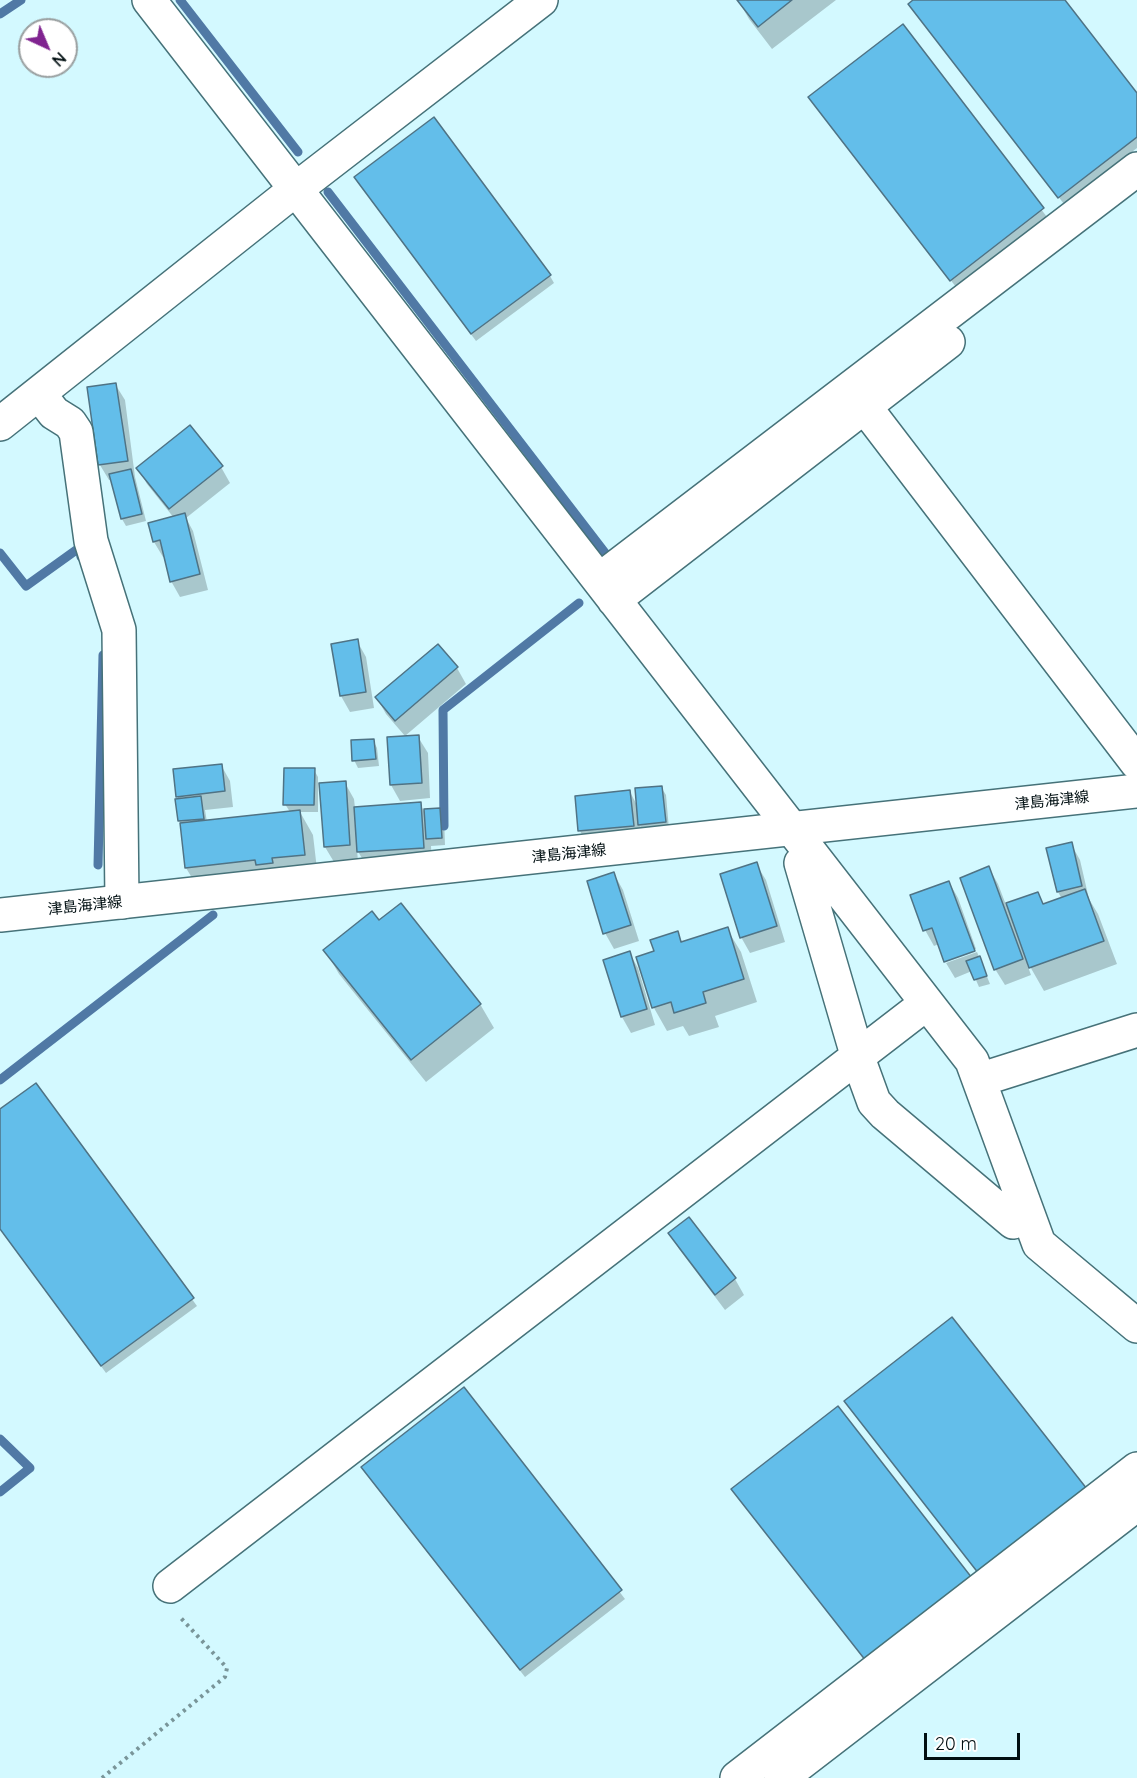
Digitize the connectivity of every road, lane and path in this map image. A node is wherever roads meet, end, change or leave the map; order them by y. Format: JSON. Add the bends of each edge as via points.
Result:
{"nodes":[{"id":1,"x":149,"y":0,"type":"edge"},
{"id":2,"x":541,"y":0,"type":"edge"},
{"id":3,"x":1137,"y":169,"type":"edge"},
{"id":4,"x":296,"y":189,"type":"junction"},
{"id":5,"x":1137,"y":197,"type":"edge"},
{"id":6,"x":39,"y":394,"type":"junction"},
{"id":7,"x":865,"y":406,"type":"junction"},
{"id":8,"x":0,"y":424,"type":"edge"},
{"id":9,"x":606,"y":590,"type":"junction"},
{"id":10,"x":1137,"y":763,"type":"edge"},
{"id":11,"x":1137,"y":791,"type":"edge"},
{"id":12,"x":792,"y":830,"type":"junction"},
{"id":13,"x":801,"y":863,"type":"dead end"},
{"id":14,"x":122,"y":902,"type":"junction"},
{"id":15,"x":0,"y":915,"type":"edge"},
{"id":16,"x":927,"y":1003,"type":"junction"},
{"id":17,"x":1137,"y":1030,"type":"edge"},
{"id":18,"x":858,"y":1058,"type":"junction"},
{"id":19,"x":979,"y":1080,"type":"junction"},
{"id":20,"x":1013,"y":1222,"type":"dead end"},
{"id":21,"x":1137,"y":1326,"type":"edge"},
{"id":22,"x":1137,"y":1469,"type":"edge"},
{"id":23,"x":1137,"y":1504,"type":"edge"},
{"id":24,"x":170,"y":1586,"type":"joint"},
{"id":25,"x":102,"y":1778,"type":"edge"},
{"id":26,"x":737,"y":1778,"type":"edge"},
{"id":27,"x":781,"y":1778,"type":"edge"}],
"edges":[{"from":1,"to":4,"type":"street"},
{"from":2,"to":4,"type":"street"},
{"from":3,"to":9,"type":"street"},
{"from":4,"to":6,"type":"street"},
{"from":4,"to":9,"type":"street"},
{"from":5,"to":7,"type":"street"},
{"from":6,"to":8,"type":"street"},
{"from":6,"to":14,"type":"street","via":[[76,432],[91,541],[119,630]]},
{"from":7,"to":9,"type":"street"},
{"from":7,"to":10,"type":"street"},
{"from":9,"to":12,"type":"street"},
{"from":11,"to":12,"type":"street","name":"津島海津線"},
{"from":12,"to":14,"type":"street","name":"津島海津線"},
{"from":12,"to":16,"type":"street"},
{"from":13,"to":18,"type":"street"},
{"from":14,"to":15,"type":"street","name":"津島海津線"},
{"from":16,"to":18,"type":"street"},
{"from":16,"to":19,"type":"street","via":[[972,1060]]},
{"from":17,"to":19,"type":"street"},
{"from":18,"to":20,"type":"street","via":[[874,1102],[885,1114]]},
{"from":18,"to":24,"type":"street"},
{"from":19,"to":21,"type":"street","via":[[1039,1244]]},
{"from":22,"to":26,"type":"street"},
{"from":23,"to":27,"type":"street"},
{"from":24,"to":25,"type":"path","via":[[159,1594],[227,1668],[225,1677]]}]}
